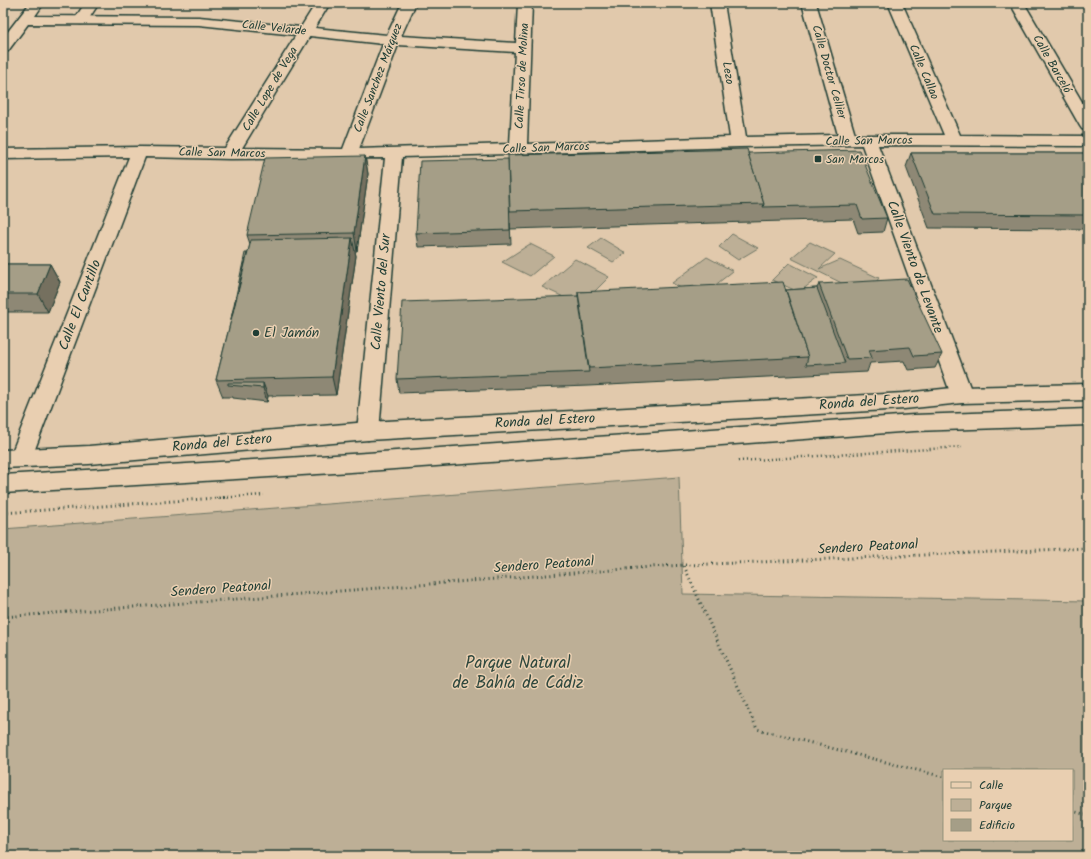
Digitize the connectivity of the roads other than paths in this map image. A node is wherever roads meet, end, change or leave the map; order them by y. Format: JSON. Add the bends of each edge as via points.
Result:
{"nodes":[{"id":1,"x":37,"y":3,"type":"edge"},
{"id":2,"x":92,"y":3,"type":"edge"},
{"id":3,"x":323,"y":3,"type":"edge"},
{"id":4,"x":409,"y":3,"type":"edge"},
{"id":5,"x":525,"y":3,"type":"edge"},
{"id":6,"x":716,"y":3,"type":"edge"},
{"id":7,"x":809,"y":3,"type":"edge"},
{"id":8,"x":895,"y":3,"type":"edge"},
{"id":9,"x":1016,"y":3,"type":"edge"},
{"id":10,"x":24,"y":20,"type":"junction"},
{"id":11,"x":81,"y":20,"type":"junction"},
{"id":12,"x":304,"y":32,"type":"junction"},
{"id":13,"x":392,"y":40,"type":"junction"},
{"id":14,"x":3,"y":48,"type":"edge"},
{"id":15,"x":524,"y":48,"type":"junction"},
{"id":16,"x":1088,"y":126,"type":"edge"},
{"id":17,"x":868,"y":140,"type":"junction"},
{"id":18,"x":954,"y":140,"type":"junction"},
{"id":19,"x":848,"y":141,"type":"junction"},
{"id":20,"x":1088,"y":141,"type":"edge"},
{"id":21,"x":739,"y":142,"type":"junction"},
{"id":22,"x":518,"y":149,"type":"junction"},
{"id":23,"x":139,"y":152,"type":"junction"},
{"id":24,"x":394,"y":152,"type":"junction"},
{"id":25,"x":3,"y":154,"type":"edge"},
{"id":26,"x":230,"y":154,"type":"junction"},
{"id":27,"x":349,"y":154,"type":"junction"},
{"id":28,"x":1088,"y":392,"type":"edge"},
{"id":29,"x":962,"y":394,"type":"junction"},
{"id":30,"x":1088,"y":417,"type":"edge"},
{"id":31,"x":368,"y":431,"type":"junction"},
{"id":32,"x":12,"y":458,"type":"edge"},
{"id":33,"x":3,"y":484,"type":"edge"}],
"edges":[{"from":1,"to":10,"type":"street"},
{"from":2,"to":11,"type":"street"},
{"from":3,"to":12,"type":"street","name":"Calle Lope de Vega"},
{"from":4,"to":13,"type":"street","name":"Calle Sanchez Márquez"},
{"from":5,"to":15,"type":"street","name":"Calle Tirso de Molina"},
{"from":6,"to":21,"type":"street","name":"Lezo"},
{"from":7,"to":19,"type":"street","name":"Calle Doctor Cellier"},
{"from":8,"to":18,"type":"street","name":"Calle Callao"},
{"from":9,"to":16,"type":"street","name":"Calle Barceló"},
{"from":10,"to":11,"type":"street","name":"Calle Velarde"},
{"from":10,"to":14,"type":"street"},
{"from":11,"to":12,"type":"street","name":"Calle Velarde","via":[[199,21]]},
{"from":12,"to":13,"type":"street","name":"Calle Velarde"},
{"from":12,"to":26,"type":"street","name":"Calle Lope de Vega"},
{"from":13,"to":15,"type":"street","name":"Calle Velarde"},
{"from":13,"to":27,"type":"street","name":"Calle Sanchez Márquez"},
{"from":15,"to":22,"type":"street","name":"Calle Tirso de Molina"},
{"from":17,"to":18,"type":"street","name":"Calle San Marcos"},
{"from":17,"to":19,"type":"street","name":"Calle San Marcos"},
{"from":17,"to":29,"type":"street","name":"Calle Viento de Levante"},
{"from":18,"to":20,"type":"street","name":"Calle San Marcos"},
{"from":19,"to":21,"type":"street","name":"Calle San Marcos"},
{"from":21,"to":22,"type":"street","name":"Calle San Marcos"},
{"from":22,"to":24,"type":"street","name":"Calle San Marcos"},
{"from":23,"to":25,"type":"street","name":"Calle San Marcos"},
{"from":23,"to":26,"type":"street","name":"Calle San Marcos"},
{"from":23,"to":32,"type":"street","name":"Calle El Cantillo"},
{"from":24,"to":27,"type":"street","name":"Calle San Marcos"},
{"from":24,"to":31,"type":"street","name":"Calle Viento del Sur"},
{"from":26,"to":27,"type":"street","name":"Calle San Marcos"},
{"from":28,"to":29,"type":"street","name":"Ronda del Estero"},
{"from":29,"to":31,"type":"street","name":"Ronda del Estero","via":[[904,401]]},
{"from":30,"to":33,"type":"street","name":"Ronda del Estero","via":[[914,423],[367,462]]},
{"from":31,"to":32,"type":"street","name":"Ronda del Estero","via":[[89,455]]}]}
